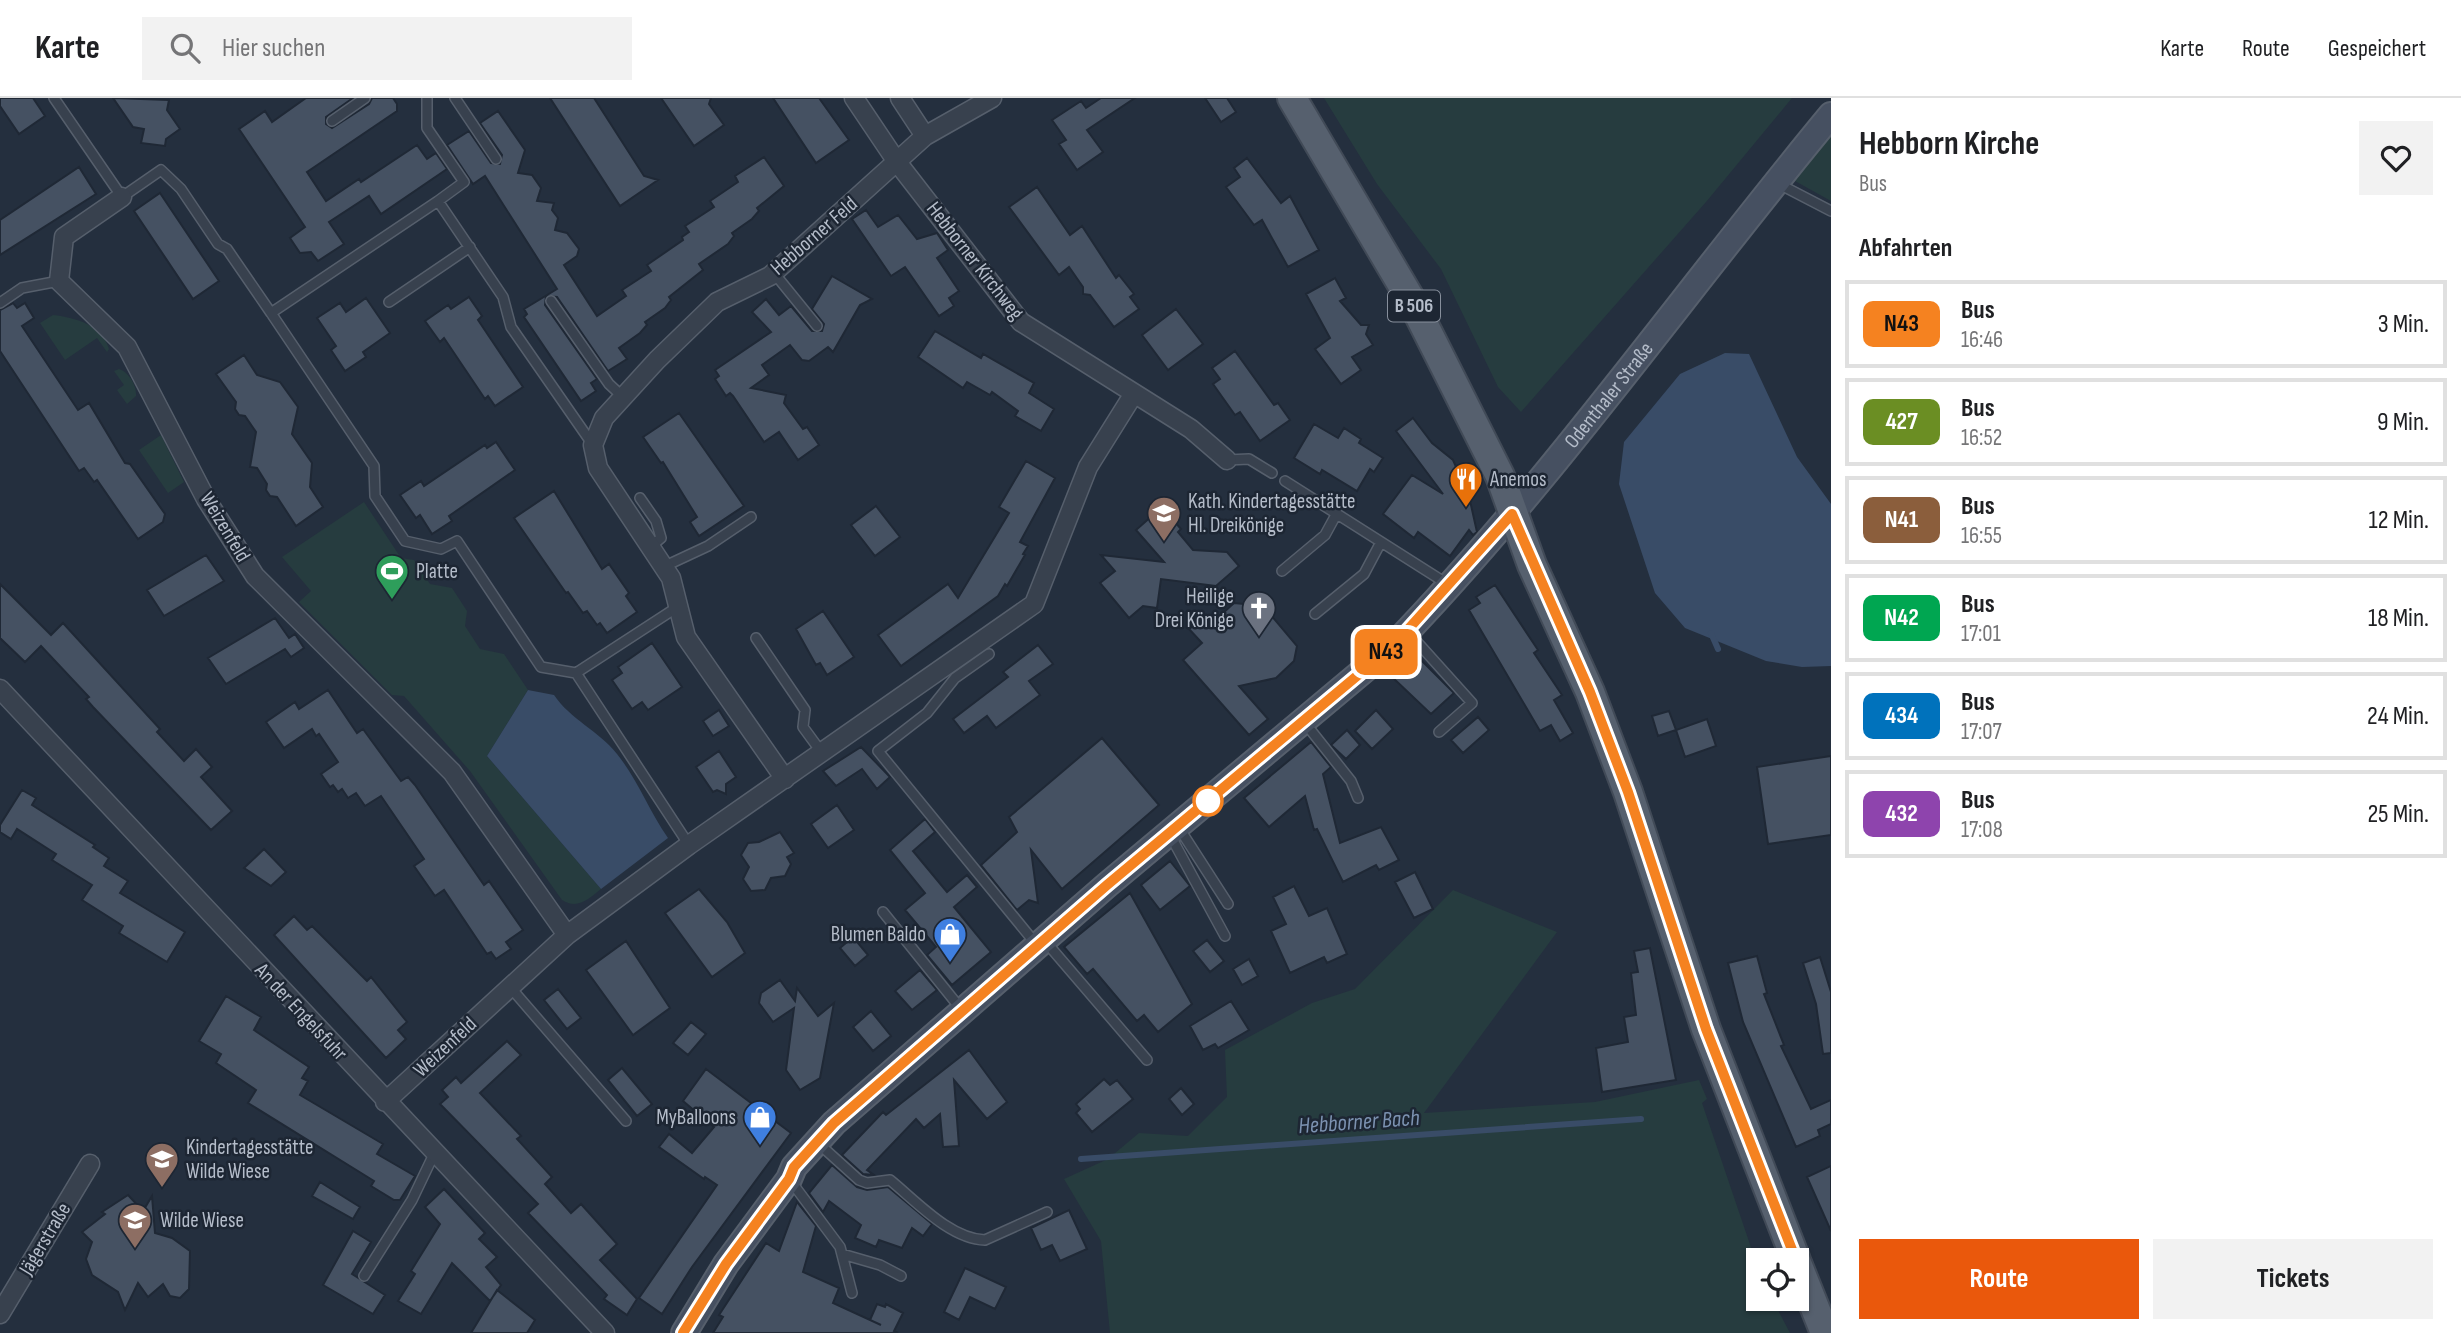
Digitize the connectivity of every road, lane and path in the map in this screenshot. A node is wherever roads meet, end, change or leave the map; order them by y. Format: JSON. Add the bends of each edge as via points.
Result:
{"nodes":[{"id":1,"x":54,"y":98,"type":"edge"},
{"id":2,"x":365,"y":98,"type":"edge"},
{"id":3,"x":426,"y":98,"type":"edge"},
{"id":4,"x":454,"y":98,"type":"edge"},
{"id":5,"x":854,"y":98,"type":"edge"},
{"id":6,"x":900,"y":98,"type":"edge"},
{"id":7,"x":992,"y":98,"type":"edge"},
{"id":8,"x":1292,"y":98,"type":"edge"},
{"id":9,"x":1831,"y":115,"type":"edge"},
{"id":10,"x":332,"y":121,"type":"dead end"},
{"id":11,"x":925,"y":136,"type":"junction"},
{"id":12,"x":496,"y":159,"type":"dead end"},
{"id":13,"x":897,"y":162,"type":"junction"},
{"id":14,"x":1776,"y":182,"type":"junction"},
{"id":15,"x":122,"y":197,"type":"junction"},
{"id":16,"x":438,"y":201,"type":"junction"},
{"id":17,"x":1831,"y":211,"type":"edge"},
{"id":18,"x":470,"y":247,"type":"junction"},
{"id":19,"x":774,"y":273,"type":"junction"},
{"id":20,"x":59,"y":281,"type":"junction"},
{"id":21,"x":551,"y":301,"type":"dead end"},
{"id":22,"x":389,"y":302,"type":"dead end"},
{"id":23,"x":0,"y":303,"type":"edge"},
{"id":24,"x":271,"y":313,"type":"junction"},
{"id":25,"x":817,"y":326,"type":"dead end"},
{"id":26,"x":1133,"y":395,"type":"junction"},
{"id":27,"x":624,"y":397,"type":"junction"},
{"id":28,"x":593,"y":445,"type":"junction"},
{"id":29,"x":1227,"y":460,"type":"joint"},
{"id":30,"x":1272,"y":473,"type":"dead end"},
{"id":31,"x":1285,"y":481,"type":"dead end"},
{"id":32,"x":640,"y":498,"type":"dead end"},
{"id":33,"x":1337,"y":513,"type":"junction"},
{"id":34,"x":1512,"y":514,"type":"junction"},
{"id":35,"x":751,"y":517,"type":"dead end"},
{"id":36,"x":1381,"y":542,"type":"junction"},
{"id":37,"x":650,"y":547,"type":"junction"},
{"id":38,"x":663,"y":566,"type":"junction"},
{"id":39,"x":1282,"y":571,"type":"dead end"},
{"id":40,"x":1451,"y":586,"type":"junction"},
{"id":41,"x":679,"y":606,"type":"junction"},
{"id":42,"x":1315,"y":614,"type":"dead end"},
{"id":43,"x":1408,"y":632,"type":"junction"},
{"id":44,"x":756,"y":638,"type":"dead end"},
{"id":45,"x":989,"y":654,"type":"dead end"},
{"id":46,"x":576,"y":673,"type":"junction"},
{"id":47,"x":0,"y":689,"type":"edge"},
{"id":48,"x":1304,"y":722,"type":"junction"},
{"id":49,"x":1439,"y":732,"type":"dead end"},
{"id":50,"x":822,"y":753,"type":"junction"},
{"id":51,"x":786,"y":779,"type":"junction"},
{"id":52,"x":1357,"y":798,"type":"dead end"},
{"id":53,"x":1173,"y":830,"type":"junction"},
{"id":54,"x":689,"y":845,"type":"junction"},
{"id":55,"x":1228,"y":904,"type":"dead end"},
{"id":56,"x":883,"y":912,"type":"dead end"},
{"id":57,"x":567,"y":935,"type":"junction"},
{"id":58,"x":1225,"y":936,"type":"dead end"},
{"id":59,"x":1041,"y":943,"type":"junction"},
{"id":60,"x":510,"y":987,"type":"junction"},
{"id":61,"x":962,"y":1011,"type":"junction"},
{"id":62,"x":1147,"y":1060,"type":"dead end"},
{"id":63,"x":385,"y":1102,"type":"junction"},
{"id":64,"x":626,"y":1121,"type":"dead end"},
{"id":65,"x":817,"y":1142,"type":"junction"},
{"id":66,"x":435,"y":1154,"type":"junction"},
{"id":67,"x":90,"y":1164,"type":"dead end"},
{"id":68,"x":789,"y":1179,"type":"junction"},
{"id":69,"x":1046,"y":1212,"type":"dead end"},
{"id":70,"x":1792,"y":1248,"type":"edge"},
{"id":71,"x":842,"y":1254,"type":"junction"},
{"id":72,"x":364,"y":1276,"type":"dead end"},
{"id":73,"x":901,"y":1276,"type":"dead end"},
{"id":74,"x":1809,"y":1292,"type":"edge"},
{"id":75,"x":852,"y":1293,"type":"dead end"},
{"id":76,"x":0,"y":1314,"type":"edge"},
{"id":77,"x":605,"y":1333,"type":"edge"},
{"id":78,"x":684,"y":1333,"type":"edge"},
{"id":79,"x":1825,"y":1333,"type":"edge"}],
"edges":[{"from":1,"to":15,"type":"lane"},
{"from":2,"to":10,"type":"lane"},
{"from":3,"to":16,"type":"lane","via":[[427,128],[464,182]]},
{"from":4,"to":12,"type":"lane"},
{"from":5,"to":13,"type":"street","name":"Hebborner Kirchweg"},
{"from":6,"to":11,"type":"street"},
{"from":7,"to":11,"type":"street","name":"Hebborner Feld"},
{"from":8,"to":34,"type":"main road","number":"B 506","via":[[1414,305],[1491,458]]},
{"from":9,"to":14,"type":"main road","name":"Odenthaler Straße"},
{"from":11,"to":13,"type":"street","name":"Hebborner Feld"},
{"from":13,"to":19,"type":"street","name":"Hebborner Feld"},
{"from":13,"to":26,"type":"street","name":"Hebborner Kirchweg","via":[[1021,322]]},
{"from":14,"to":17,"type":"lane"},
{"from":14,"to":34,"type":"main road","name":"Odenthaler Straße"},
{"from":15,"to":20,"type":"street","via":[[64,237]]},
{"from":15,"to":24,"type":"lane","via":[[162,170],[181,189],[218,244],[228,249]]},
{"from":16,"to":18,"type":"lane"},
{"from":16,"to":24,"type":"lane"},
{"from":18,"to":22,"type":"lane"},
{"from":18,"to":28,"type":"lane","via":[[503,297],[511,327]]},
{"from":19,"to":25,"type":"lane"},
{"from":19,"to":27,"type":"street","name":"Hebborner Feld","via":[[717,302]]},
{"from":20,"to":23,"type":"lane","via":[[22,288]]},
{"from":20,"to":57,"type":"street","name":"Weizenfeld","via":[[127,348],[206,499],[255,576],[452,772]]},
{"from":21,"to":27,"type":"lane","via":[[609,384]]},
{"from":24,"to":46,"type":"lane","via":[[374,467],[375,496],[405,541],[441,549],[457,541],[541,667]]},
{"from":26,"to":29,"type":"street","name":"Hebborner Kirchweg","via":[[1191,429]]},
{"from":26,"to":50,"type":"street","via":[[1088,467],[1034,604]]},
{"from":27,"to":28,"type":"street","name":"Hebborner Feld","via":[[604,418]]},
{"from":28,"to":37,"type":"street","via":[[598,468]]},
{"from":29,"to":30,"type":"lane","name":"Hebborner Kirchweg","via":[[1249,459]]},
{"from":31,"to":33,"type":"lane"},
{"from":32,"to":37,"type":"lane","via":[[660,531],[661,538]]},
{"from":33,"to":36,"type":"lane"},
{"from":33,"to":39,"type":"lane","via":[[1325,535]]},
{"from":34,"to":40,"type":"main road","name":"Odenthaler Straße"},
{"from":34,"to":70,"type":"main road","number":"B 506","via":[[1604,729],[1706,1029]]},
{"from":35,"to":38,"type":"lane","via":[[708,546]]},
{"from":36,"to":40,"type":"lane"},
{"from":36,"to":42,"type":"lane","via":[[1364,573]]},
{"from":37,"to":38,"type":"street"},
{"from":38,"to":41,"type":"street"},
{"from":40,"to":43,"type":"main road","name":"Odenthaler Straße"},
{"from":41,"to":46,"type":"lane"},
{"from":41,"to":51,"type":"street","via":[[686,637]]},
{"from":43,"to":48,"type":"main road","name":"Odenthaler Straße"},
{"from":43,"to":49,"type":"lane","via":[[1472,702]]},
{"from":44,"to":50,"type":"lane","via":[[805,710],[803,727]]},
{"from":45,"to":59,"type":"lane","via":[[955,678],[927,713],[878,751]]},
{"from":46,"to":54,"type":"lane"},
{"from":47,"to":63,"type":"street","name":"An der Engelsfuhr"},
{"from":48,"to":52,"type":"lane","via":[[1351,781]]},
{"from":48,"to":53,"type":"main road","name":"Odenthaler Straße"},
{"from":50,"to":51,"type":"street"},
{"from":51,"to":54,"type":"street"},
{"from":53,"to":55,"type":"lane"},
{"from":53,"to":58,"type":"lane"},
{"from":53,"to":59,"type":"main road","name":"Odenthaler Straße"},
{"from":54,"to":57,"type":"street","name":"Weizenfeld"},
{"from":56,"to":61,"type":"lane"},
{"from":57,"to":60,"type":"street","name":"Weizenfeld"},
{"from":59,"to":61,"type":"main road","name":"Odenthaler Straße"},
{"from":59,"to":62,"type":"lane"},
{"from":60,"to":63,"type":"street","name":"Weizenfeld"},
{"from":60,"to":64,"type":"lane"},
{"from":61,"to":65,"type":"main road","name":"Odenthaler Straße"},
{"from":63,"to":66,"type":"street","name":"An der Engelsfuhr"},
{"from":65,"to":68,"type":"main road","name":"Odenthaler Straße"},
{"from":65,"to":69,"type":"lane","via":[[859,1180],[890,1180],[947,1226],[975,1240],[985,1240]]},
{"from":66,"to":72,"type":"lane"},
{"from":66,"to":77,"type":"street","name":"An der Engelsfuhr"},
{"from":67,"to":76,"type":"street","name":"Jägerstraße"},
{"from":68,"to":71,"type":"lane"},
{"from":68,"to":78,"type":"main road","name":"Odenthaler Straße","via":[[726,1264]]},
{"from":71,"to":73,"type":"lane"},
{"from":71,"to":75,"type":"lane"},
{"from":74,"to":79,"type":"main road","number":"B 506"}]}
